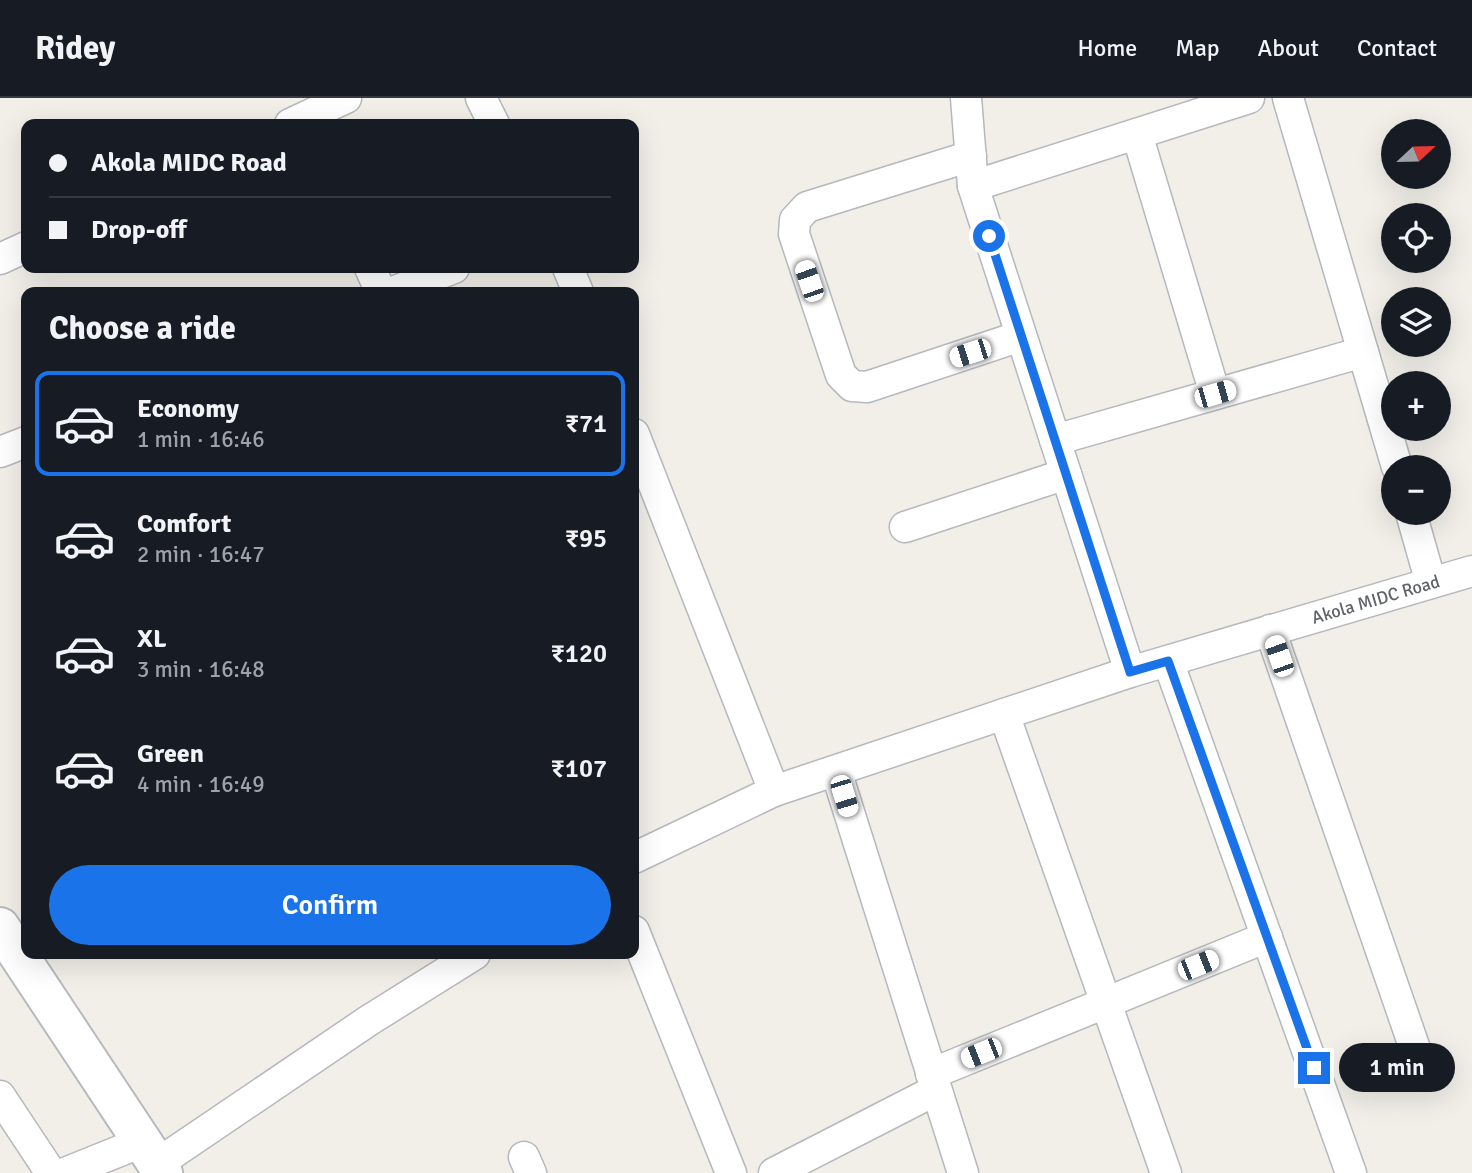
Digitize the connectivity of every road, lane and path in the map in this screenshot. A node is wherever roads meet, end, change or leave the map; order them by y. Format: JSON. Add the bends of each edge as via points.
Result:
{"nodes":[{"id":1,"x":346,"y":98,"type":"edge"},
{"id":2,"x":481,"y":98,"type":"edge"},
{"id":3,"x":966,"y":98,"type":"edge"},
{"id":4,"x":1249,"y":98,"type":"edge"},
{"id":5,"x":1288,"y":98,"type":"edge"},
{"id":6,"x":307,"y":119,"type":"edge"},
{"id":7,"x":492,"y":119,"type":"edge"},
{"id":8,"x":1137,"y":134,"type":"junction"},
{"id":9,"x":971,"y":156,"type":"junction"},
{"id":10,"x":973,"y":186,"type":"junction"},
{"id":11,"x":21,"y":249,"type":"edge"},
{"id":12,"x":0,"y":259,"type":"edge"},
{"id":13,"x":441,"y":273,"type":"edge"},
{"id":14,"x":406,"y":287,"type":"edge"},
{"id":15,"x":1021,"y":336,"type":"junction"},
{"id":16,"x":1363,"y":352,"type":"junction"},
{"id":17,"x":1215,"y":394,"type":"junction"},
{"id":18,"x":1055,"y":440,"type":"junction"},
{"id":19,"x":639,"y":447,"type":"edge"},
{"id":20,"x":1393,"y":455,"type":"edge"},
{"id":21,"x":1066,"y":474,"type":"junction"},
{"id":22,"x":1414,"y":525,"type":"edge"},
{"id":23,"x":905,"y":527,"type":"dead end"},
{"id":24,"x":1472,"y":571,"type":"edge"},
{"id":25,"x":1431,"y":583,"type":"junction"},
{"id":26,"x":1270,"y":630,"type":"junction"},
{"id":27,"x":1168,"y":661,"type":"junction"},
{"id":28,"x":1130,"y":672,"type":"junction"},
{"id":29,"x":1004,"y":714,"type":"junction"},
{"id":30,"x":835,"y":771,"type":"junction"},
{"id":31,"x":774,"y":791,"type":"junction"},
{"id":32,"x":639,"y":856,"type":"edge"},
{"id":33,"x":0,"y":927,"type":"edge"},
{"id":34,"x":1266,"y":937,"type":"junction"},
{"id":35,"x":639,"y":943,"type":"edge"},
{"id":36,"x":21,"y":959,"type":"edge"},
{"id":37,"x":21,"y":959,"type":"edge"},
{"id":38,"x":467,"y":959,"type":"edge"},
{"id":39,"x":1105,"y":1002,"type":"junction"},
{"id":40,"x":1423,"y":1072,"type":"dead end"},
{"id":41,"x":934,"y":1082,"type":"junction"},
{"id":42,"x":0,"y":1096,"type":"edge"},
{"id":43,"x":154,"y":1160,"type":"edge"},
{"id":44,"x":51,"y":1173,"type":"edge"},
{"id":45,"x":65,"y":1173,"type":"edge"},
{"id":46,"x":731,"y":1173,"type":"edge"},
{"id":47,"x":774,"y":1173,"type":"edge"},
{"id":48,"x":963,"y":1173,"type":"edge"},
{"id":49,"x":1166,"y":1173,"type":"edge"},
{"id":50,"x":1351,"y":1173,"type":"edge"}],
"edges":[{"from":1,"to":6,"type":"street"},
{"from":2,"to":7,"type":"street"},
{"from":3,"to":9,"type":"street"},
{"from":4,"to":8,"type":"street"},
{"from":5,"to":16,"type":"street"},
{"from":8,"to":10,"type":"street"},
{"from":8,"to":17,"type":"street"},
{"from":9,"to":10,"type":"street"},
{"from":9,"to":15,"type":"street","via":[[807,208],[795,220],[794,234],[841,375],[852,386],[867,387]]},
{"from":10,"to":15,"type":"street"},
{"from":11,"to":12,"type":"street"},
{"from":13,"to":14,"type":"street"},
{"from":15,"to":18,"type":"street"},
{"from":16,"to":17,"type":"street"},
{"from":16,"to":20,"type":"street"},
{"from":17,"to":18,"type":"street"},
{"from":18,"to":21,"type":"street"},
{"from":19,"to":31,"type":"street"},
{"from":21,"to":23,"type":"street"},
{"from":21,"to":28,"type":"street"},
{"from":22,"to":25,"type":"street"},
{"from":24,"to":25,"type":"street","name":"Akola MIDC Road"},
{"from":25,"to":26,"type":"street","name":"Akola MIDC Road"},
{"from":26,"to":27,"type":"street","name":"Akola MIDC Road"},
{"from":26,"to":40,"type":"street"},
{"from":27,"to":28,"type":"street","name":"Akola MIDC Road"},
{"from":27,"to":34,"type":"street"},
{"from":28,"to":29,"type":"street","name":"Akola MIDC Road"},
{"from":29,"to":30,"type":"street","name":"Akola MIDC Road"},
{"from":29,"to":39,"type":"street"},
{"from":30,"to":31,"type":"street","name":"Akola MIDC Road"},
{"from":30,"to":41,"type":"street"},
{"from":31,"to":32,"type":"street","name":"Akola MIDC Road"},
{"from":33,"to":36,"type":"main road"},
{"from":34,"to":39,"type":"street"},
{"from":34,"to":50,"type":"street"},
{"from":35,"to":46,"type":"street"},
{"from":37,"to":43,"type":"main road"},
{"from":38,"to":43,"type":"street"},
{"from":39,"to":41,"type":"street"},
{"from":39,"to":49,"type":"street"},
{"from":41,"to":47,"type":"street"},
{"from":41,"to":48,"type":"street"},
{"from":42,"to":44,"type":"street"},
{"from":43,"to":45,"type":"street"}]}
